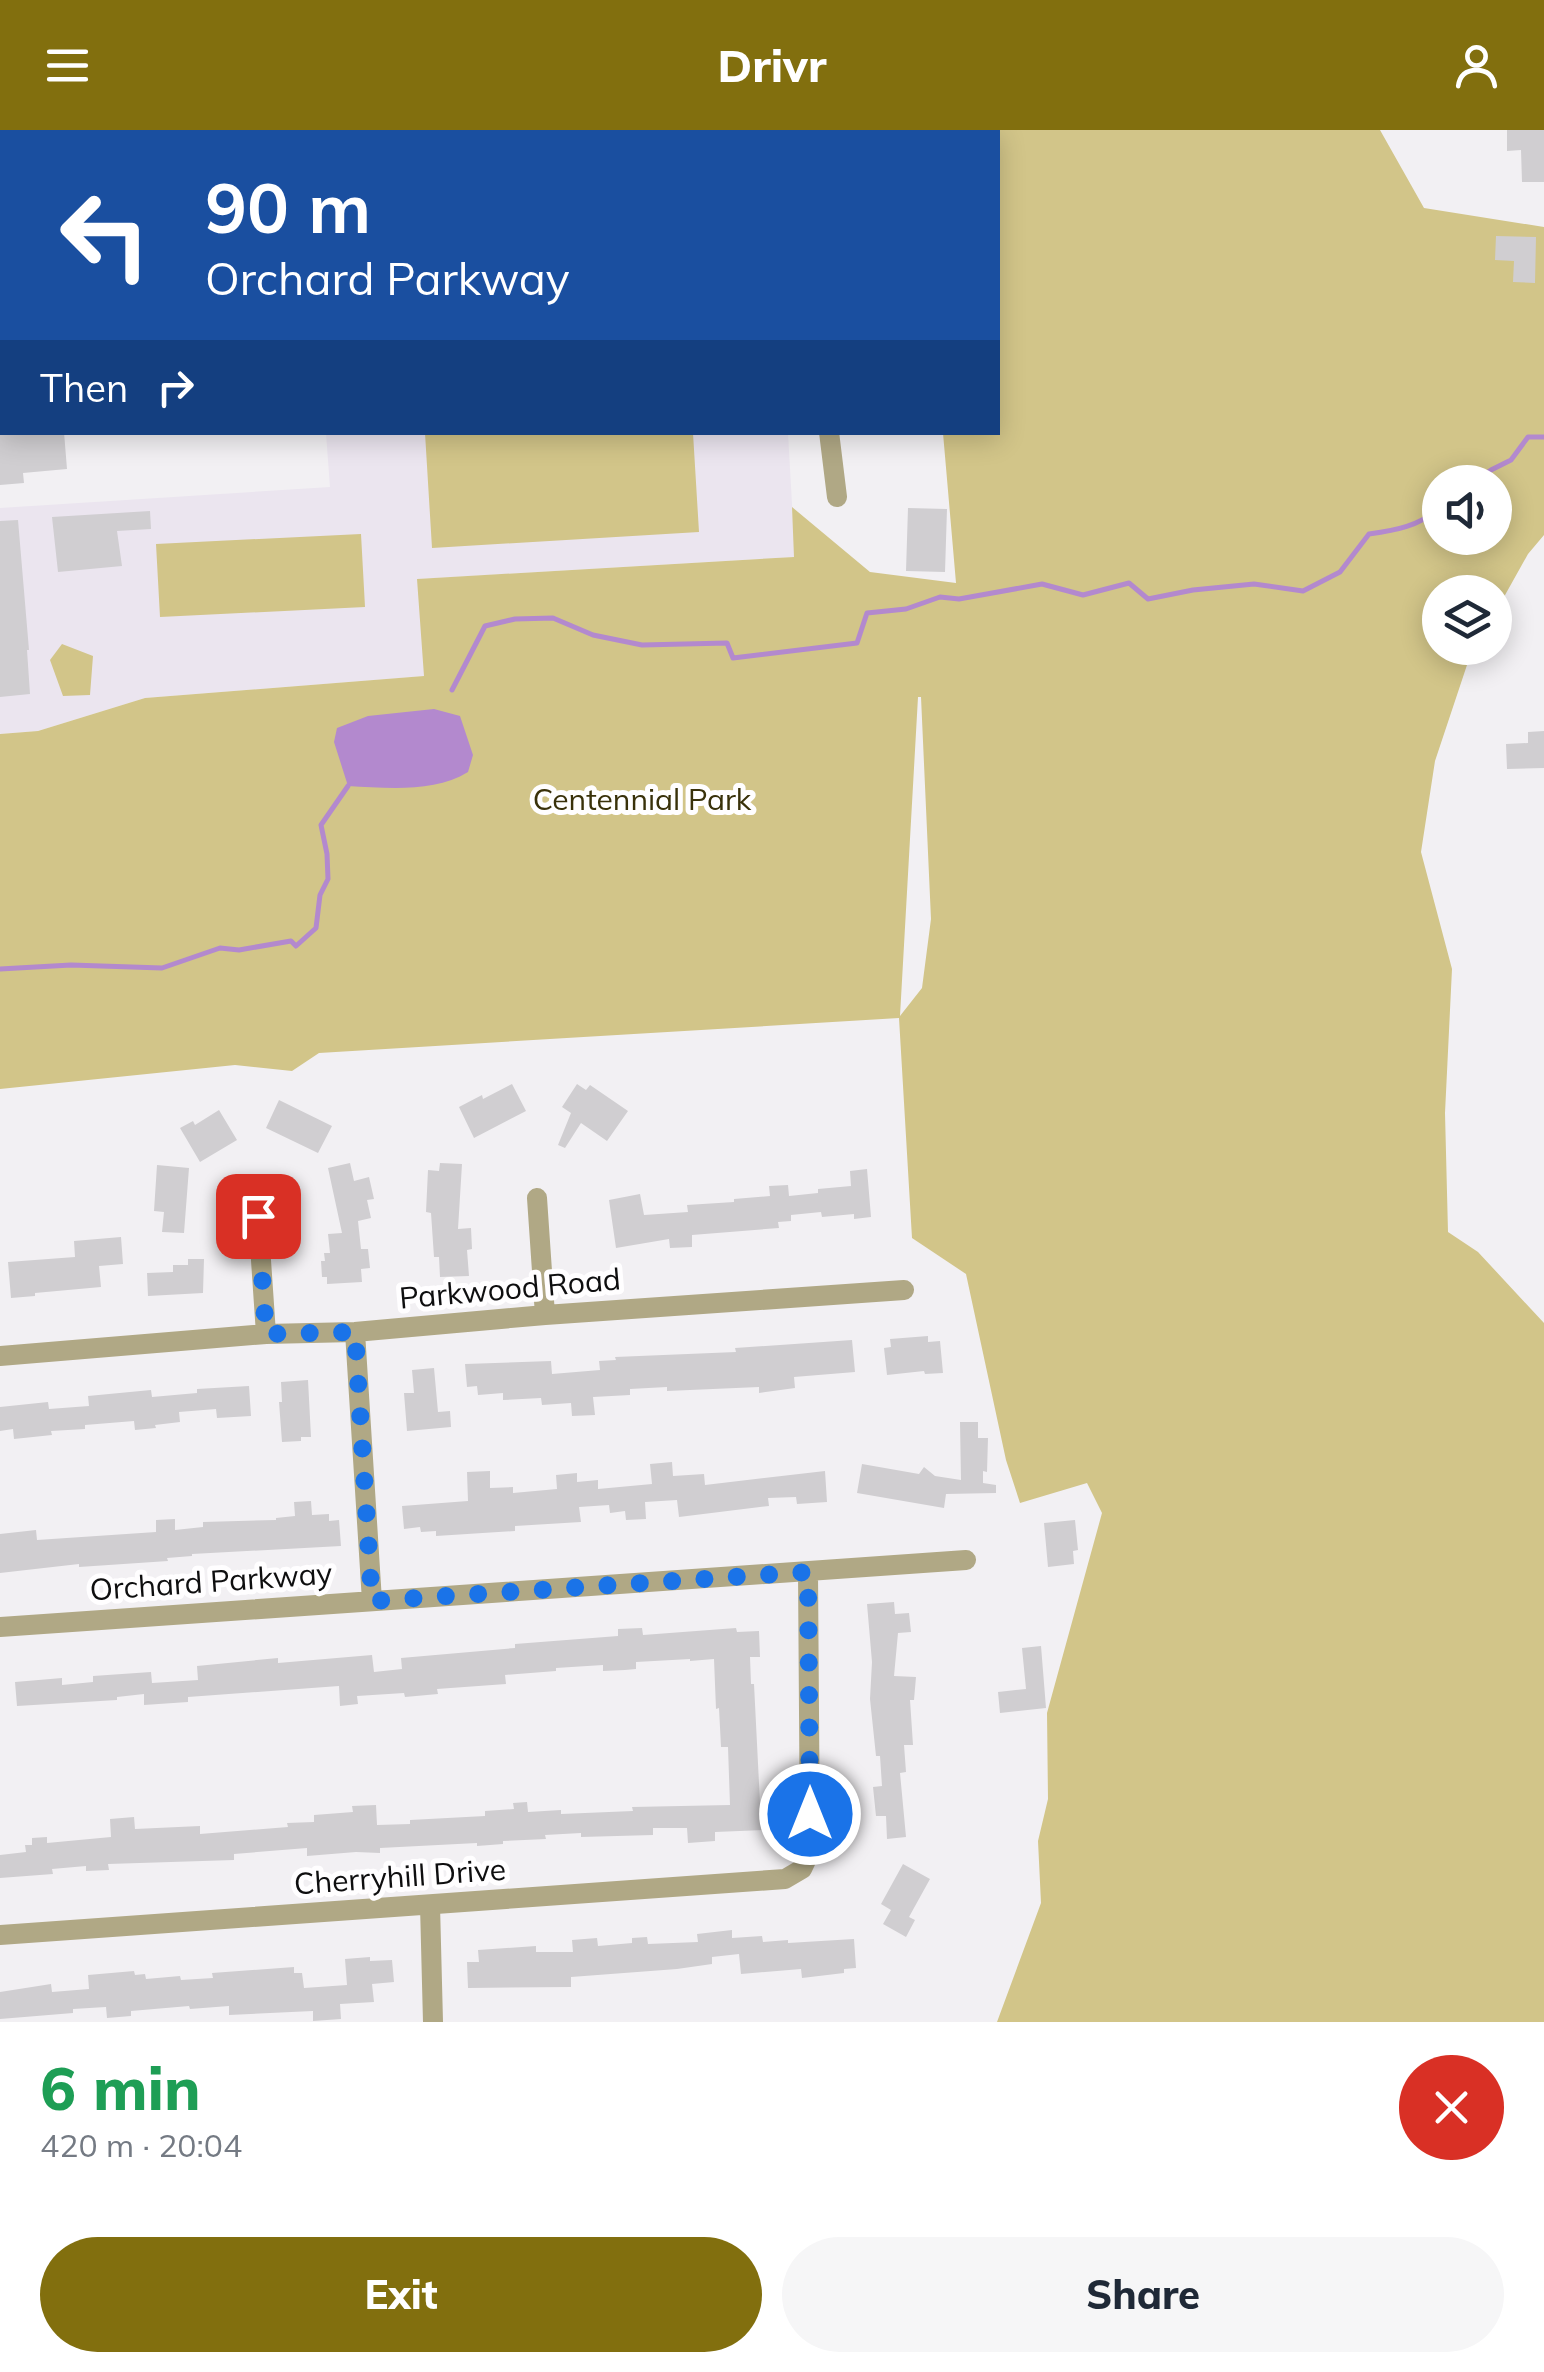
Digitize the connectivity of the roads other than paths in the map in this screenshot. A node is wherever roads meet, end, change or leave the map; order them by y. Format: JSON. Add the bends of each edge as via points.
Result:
{"nodes":[{"id":1,"x":829,"y":435,"type":"edge"},
{"id":2,"x":837,"y":497,"type":"dead end"},
{"id":3,"x":537,"y":1198,"type":"dead end"},
{"id":4,"x":258,"y":1216,"type":"dead end"},
{"id":5,"x":904,"y":1290,"type":"dead end"},
{"id":6,"x":546,"y":1315,"type":"junction"},
{"id":7,"x":355,"y":1332,"type":"junction"},
{"id":8,"x":266,"y":1334,"type":"junction"},
{"id":9,"x":0,"y":1356,"type":"edge"},
{"id":10,"x":966,"y":1560,"type":"dead end"},
{"id":11,"x":808,"y":1572,"type":"junction"},
{"id":12,"x":372,"y":1601,"type":"junction"},
{"id":13,"x":0,"y":1628,"type":"edge"},
{"id":14,"x":430,"y":1906,"type":"junction"},
{"id":15,"x":0,"y":1935,"type":"edge"},
{"id":16,"x":434,"y":2022,"type":"edge"}],
"edges":[{"from":1,"to":2,"type":"street"},
{"from":3,"to":6,"type":"street"},
{"from":4,"to":8,"type":"street"},
{"from":5,"to":6,"type":"street","name":"Parkwood Road"},
{"from":6,"to":7,"type":"street","name":"Parkwood Road"},
{"from":7,"to":8,"type":"street","name":"Parkwood Road"},
{"from":7,"to":12,"type":"street"},
{"from":8,"to":9,"type":"street","name":"Parkwood Road"},
{"from":10,"to":11,"type":"street","name":"Orchard Parkway"},
{"from":11,"to":12,"type":"street","name":"Orchard Parkway"},
{"from":11,"to":14,"type":"street","name":"Cherryhill Drive","via":[[810,1852],[802,1869],[784,1879]]},
{"from":12,"to":13,"type":"street","name":"Orchard Parkway"},
{"from":14,"to":15,"type":"street","name":"Cherryhill Drive"},
{"from":14,"to":16,"type":"street"}]}
